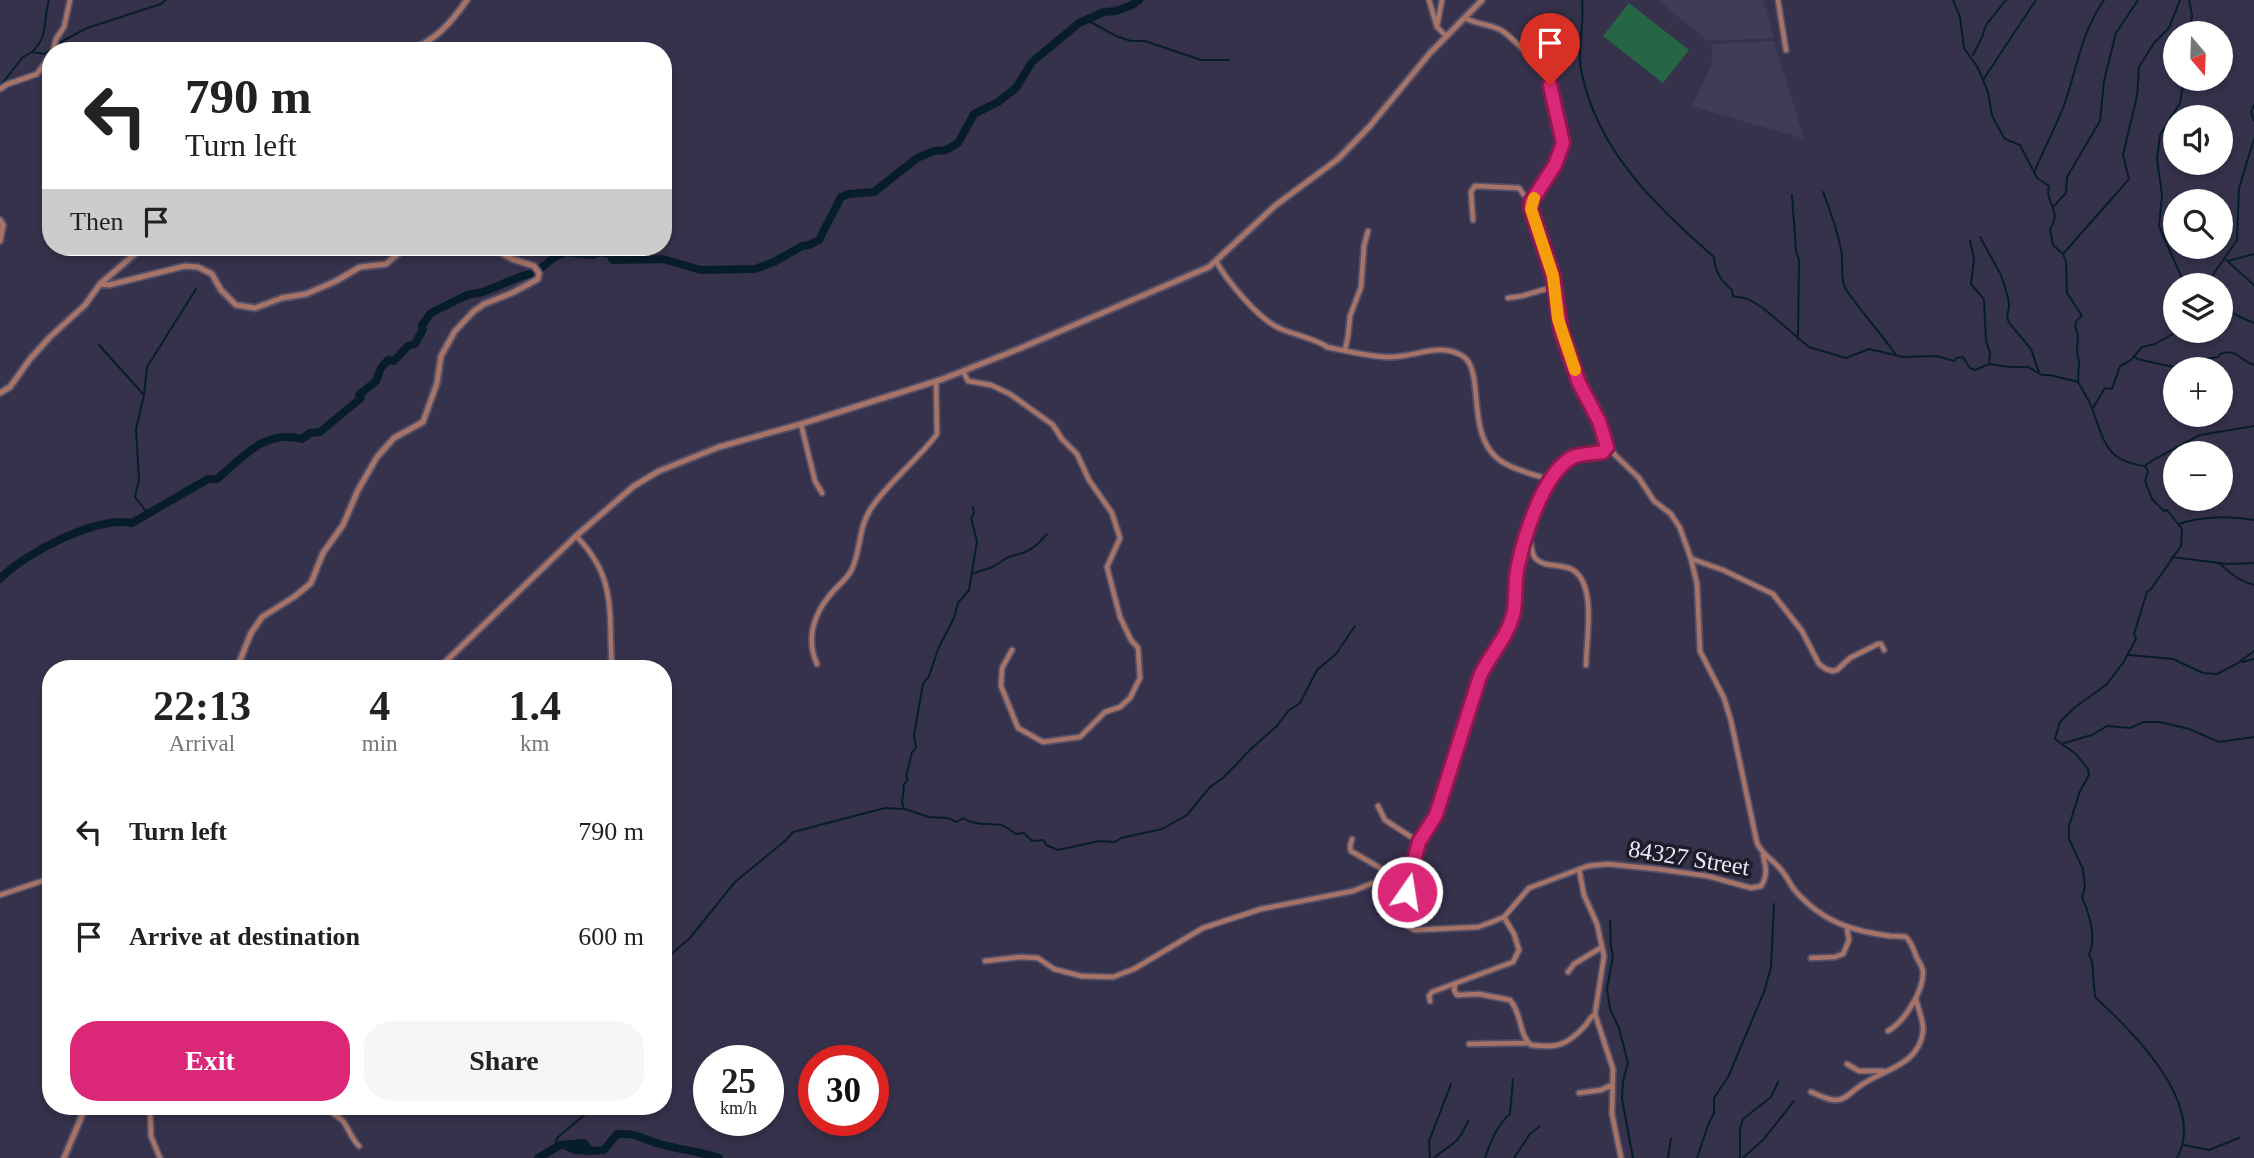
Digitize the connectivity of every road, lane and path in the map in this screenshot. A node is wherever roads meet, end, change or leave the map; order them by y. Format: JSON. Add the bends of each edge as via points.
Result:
{"nodes":[{"id":1,"x":70,"y":0,"type":"edge"},
{"id":2,"x":467,"y":0,"type":"edge"},
{"id":3,"x":1429,"y":0,"type":"edge"},
{"id":4,"x":1442,"y":0,"type":"edge"},
{"id":5,"x":1482,"y":0,"type":"edge"},
{"id":6,"x":1778,"y":0,"type":"edge"},
{"id":7,"x":1465,"y":18,"type":"junction"},
{"id":8,"x":1437,"y":27,"type":"junction"},
{"id":9,"x":1447,"y":36,"type":"junction"},
{"id":10,"x":55,"y":42,"type":"edge"},
{"id":11,"x":430,"y":42,"type":"edge"},
{"id":12,"x":1786,"y":50,"type":"dead end"},
{"id":13,"x":42,"y":67,"type":"edge"},
{"id":14,"x":0,"y":89,"type":"edge"},
{"id":15,"x":1531,"y":205,"type":"junction"},
{"id":16,"x":0,"y":220,"type":"edge"},
{"id":17,"x":1473,"y":220,"type":"dead end"},
{"id":18,"x":1368,"y":231,"type":"dead end"},
{"id":19,"x":0,"y":241,"type":"edge"},
{"id":20,"x":132,"y":256,"type":"edge"},
{"id":21,"x":395,"y":256,"type":"edge"},
{"id":22,"x":507,"y":256,"type":"edge"},
{"id":23,"x":1216,"y":261,"type":"junction"},
{"id":24,"x":100,"y":284,"type":"junction"},
{"id":25,"x":1556,"y":286,"type":"junction"},
{"id":26,"x":1508,"y":298,"type":"dead end"},
{"id":27,"x":1345,"y":350,"type":"junction"},
{"id":28,"x":963,"y":371,"type":"junction"},
{"id":29,"x":936,"y":382,"type":"junction"},
{"id":30,"x":0,"y":393,"type":"edge"},
{"id":31,"x":801,"y":424,"type":"junction"},
{"id":32,"x":1607,"y":440,"type":"junction"},
{"id":33,"x":1552,"y":481,"type":"junction"},
{"id":34,"x":822,"y":493,"type":"dead end"},
{"id":35,"x":1527,"y":532,"type":"junction"},
{"id":36,"x":576,"y":536,"type":"junction"},
{"id":37,"x":1691,"y":559,"type":"junction"},
{"id":38,"x":1012,"y":650,"type":"dead end"},
{"id":39,"x":1884,"y":650,"type":"dead end"},
{"id":40,"x":240,"y":660,"type":"edge"},
{"id":41,"x":447,"y":660,"type":"edge"},
{"id":42,"x":612,"y":660,"type":"edge"},
{"id":43,"x":817,"y":664,"type":"dead end"},
{"id":44,"x":1586,"y":665,"type":"dead end"},
{"id":45,"x":1378,"y":806,"type":"dead end"},
{"id":46,"x":1352,"y":839,"type":"dead end"},
{"id":47,"x":1419,"y":842,"type":"junction"},
{"id":48,"x":1763,"y":854,"type":"junction"},
{"id":49,"x":1408,"y":868,"type":"junction"},
{"id":50,"x":1579,"y":869,"type":"junction"},
{"id":51,"x":1388,"y":876,"type":"junction"},
{"id":52,"x":42,"y":881,"type":"edge"},
{"id":53,"x":0,"y":895,"type":"edge"},
{"id":54,"x":1504,"y":917,"type":"junction"},
{"id":55,"x":1847,"y":928,"type":"junction"},
{"id":56,"x":1602,"y":947,"type":"junction"},
{"id":57,"x":1811,"y":958,"type":"dead end"},
{"id":58,"x":985,"y":961,"type":"dead end"},
{"id":59,"x":1567,"y":972,"type":"dead end"},
{"id":60,"x":1456,"y":983,"type":"junction"},
{"id":61,"x":1916,"y":998,"type":"junction"},
{"id":62,"x":1430,"y":1001,"type":"dead end"},
{"id":63,"x":1595,"y":1014,"type":"junction"},
{"id":64,"x":1888,"y":1031,"type":"dead end"},
{"id":65,"x":1527,"y":1042,"type":"junction"},
{"id":66,"x":1469,"y":1044,"type":"dead end"},
{"id":67,"x":1847,"y":1064,"type":"dead end"},
{"id":68,"x":1888,"y":1071,"type":"junction"},
{"id":69,"x":1612,"y":1084,"type":"junction"},
{"id":70,"x":1811,"y":1092,"type":"dead end"},
{"id":71,"x":1579,"y":1093,"type":"dead end"},
{"id":72,"x":82,"y":1115,"type":"edge"},
{"id":73,"x":150,"y":1115,"type":"edge"},
{"id":74,"x":333,"y":1115,"type":"edge"},
{"id":75,"x":359,"y":1146,"type":"dead end"},
{"id":76,"x":64,"y":1158,"type":"edge"},
{"id":77,"x":160,"y":1158,"type":"edge"},
{"id":78,"x":1621,"y":1158,"type":"edge"}],
"edges":[{"from":1,"to":10,"type":"street"},
{"from":2,"to":11,"type":"street"},
{"from":3,"to":8,"type":"street"},
{"from":4,"to":8,"type":"street"},
{"from":5,"to":7,"type":"street"},
{"from":6,"to":12,"type":"street"},
{"from":7,"to":9,"type":"street"},
{"from":7,"to":15,"type":"street","via":[[1506,34],[1540,68],[1550,85],[1563,143]]},
{"from":8,"to":9,"type":"street"},
{"from":9,"to":23,"type":"street","via":[[1338,159],[1276,205]]},
{"from":13,"to":14,"type":"street","via":[[37,74]]},
{"from":15,"to":17,"type":"street","via":[[1519,188],[1475,186],[1471,192]]},
{"from":15,"to":25,"type":"street"},
{"from":16,"to":19,"type":"street"},
{"from":18,"to":27,"type":"street","via":[[1361,287],[1350,316]]},
{"from":20,"to":24,"type":"street"},
{"from":21,"to":24,"type":"street","via":[[386,264],[360,268],[306,294],[255,308],[236,305],[212,274],[198,267]]},
{"from":22,"to":40,"type":"street","via":[[534,266],[538,279],[484,304],[455,331],[441,356],[423,422],[380,452],[310,583],[262,617]]},
{"from":23,"to":27,"type":"street","via":[[1227,280],[1270,324]]},
{"from":23,"to":28,"type":"street"},
{"from":24,"to":30,"type":"street"},
{"from":25,"to":26,"type":"street"},
{"from":25,"to":32,"type":"street","via":[[1561,330],[1579,383]]},
{"from":27,"to":33,"type":"street","via":[[1388,358],[1437,350],[1461,355],[1472,366],[1478,425],[1491,452],[1511,466]]},
{"from":28,"to":29,"type":"street"},
{"from":28,"to":38,"type":"street","via":[[968,381],[1010,394],[1050,422],[1077,454],[1112,513],[1121,538],[1107,567],[1120,617],[1138,648],[1140,678],[1130,698],[1105,712],[1084,734],[1043,742],[1018,728],[1001,686],[1002,668]]},
{"from":29,"to":31,"type":"street"},
{"from":29,"to":43,"type":"street","via":[[937,434],[868,512],[857,558],[811,630]]},
{"from":31,"to":34,"type":"street"},
{"from":31,"to":36,"type":"street","via":[[719,447],[659,471],[634,486]]},
{"from":32,"to":33,"type":"street","via":[[1603,452],[1573,457]]},
{"from":32,"to":37,"type":"street","via":[[1614,454],[1673,517]]},
{"from":33,"to":35,"type":"street"},
{"from":35,"to":44,"type":"street","via":[[1537,560],[1575,571],[1586,589]]},
{"from":35,"to":47,"type":"street","via":[[1506,634],[1480,676],[1436,815]]},
{"from":36,"to":41,"type":"street"},
{"from":36,"to":42,"type":"street","via":[[605,578]]},
{"from":37,"to":39,"type":"street","via":[[1773,594],[1826,669],[1838,670],[1850,658],[1878,644]]},
{"from":37,"to":48,"type":"street","via":[[1700,651],[1724,698]]},
{"from":45,"to":47,"type":"street","via":[[1385,820]]},
{"from":46,"to":51,"type":"street","via":[[1351,851]]},
{"from":47,"to":49,"type":"street"},
{"from":48,"to":50,"type":"street","name":"84327 Street","via":[[1765,879],[1761,886],[1751,888],[1657,869],[1607,864]]},
{"from":48,"to":55,"type":"street","via":[[1811,908]]},
{"from":49,"to":51,"type":"street"},
{"from":49,"to":54,"type":"street","via":[[1406,916],[1411,929],[1478,926]]},
{"from":50,"to":54,"type":"street","via":[[1529,888]]},
{"from":50,"to":56,"type":"street"},
{"from":51,"to":58,"type":"street","via":[[1353,891],[1261,909],[1203,928],[1113,977],[1081,976],[1054,969],[1038,958]]},
{"from":52,"to":53,"type":"street"},
{"from":54,"to":60,"type":"street","via":[[1518,944],[1516,958]]},
{"from":55,"to":57,"type":"street","via":[[1849,940],[1843,954]]},
{"from":55,"to":61,"type":"street","via":[[1909,939],[1922,970]]},
{"from":56,"to":59,"type":"street"},
{"from":56,"to":63,"type":"street"},
{"from":60,"to":62,"type":"street","via":[[1432,992]]},
{"from":60,"to":65,"type":"street","via":[[1457,995],[1510,1000],[1520,1015]]},
{"from":61,"to":64,"type":"street"},
{"from":61,"to":68,"type":"street","via":[[1922,1034],[1911,1057]]},
{"from":63,"to":65,"type":"street","via":[[1559,1046]]},
{"from":63,"to":69,"type":"street","via":[[1612,1069]]},
{"from":65,"to":66,"type":"street"},
{"from":67,"to":68,"type":"street","via":[[1859,1072]]},
{"from":68,"to":70,"type":"street","via":[[1840,1100]]},
{"from":69,"to":71,"type":"street"},
{"from":69,"to":78,"type":"street","via":[[1612,1114]]},
{"from":72,"to":76,"type":"street"},
{"from":73,"to":77,"type":"street","via":[[150,1136]]},
{"from":74,"to":75,"type":"street"}]}
